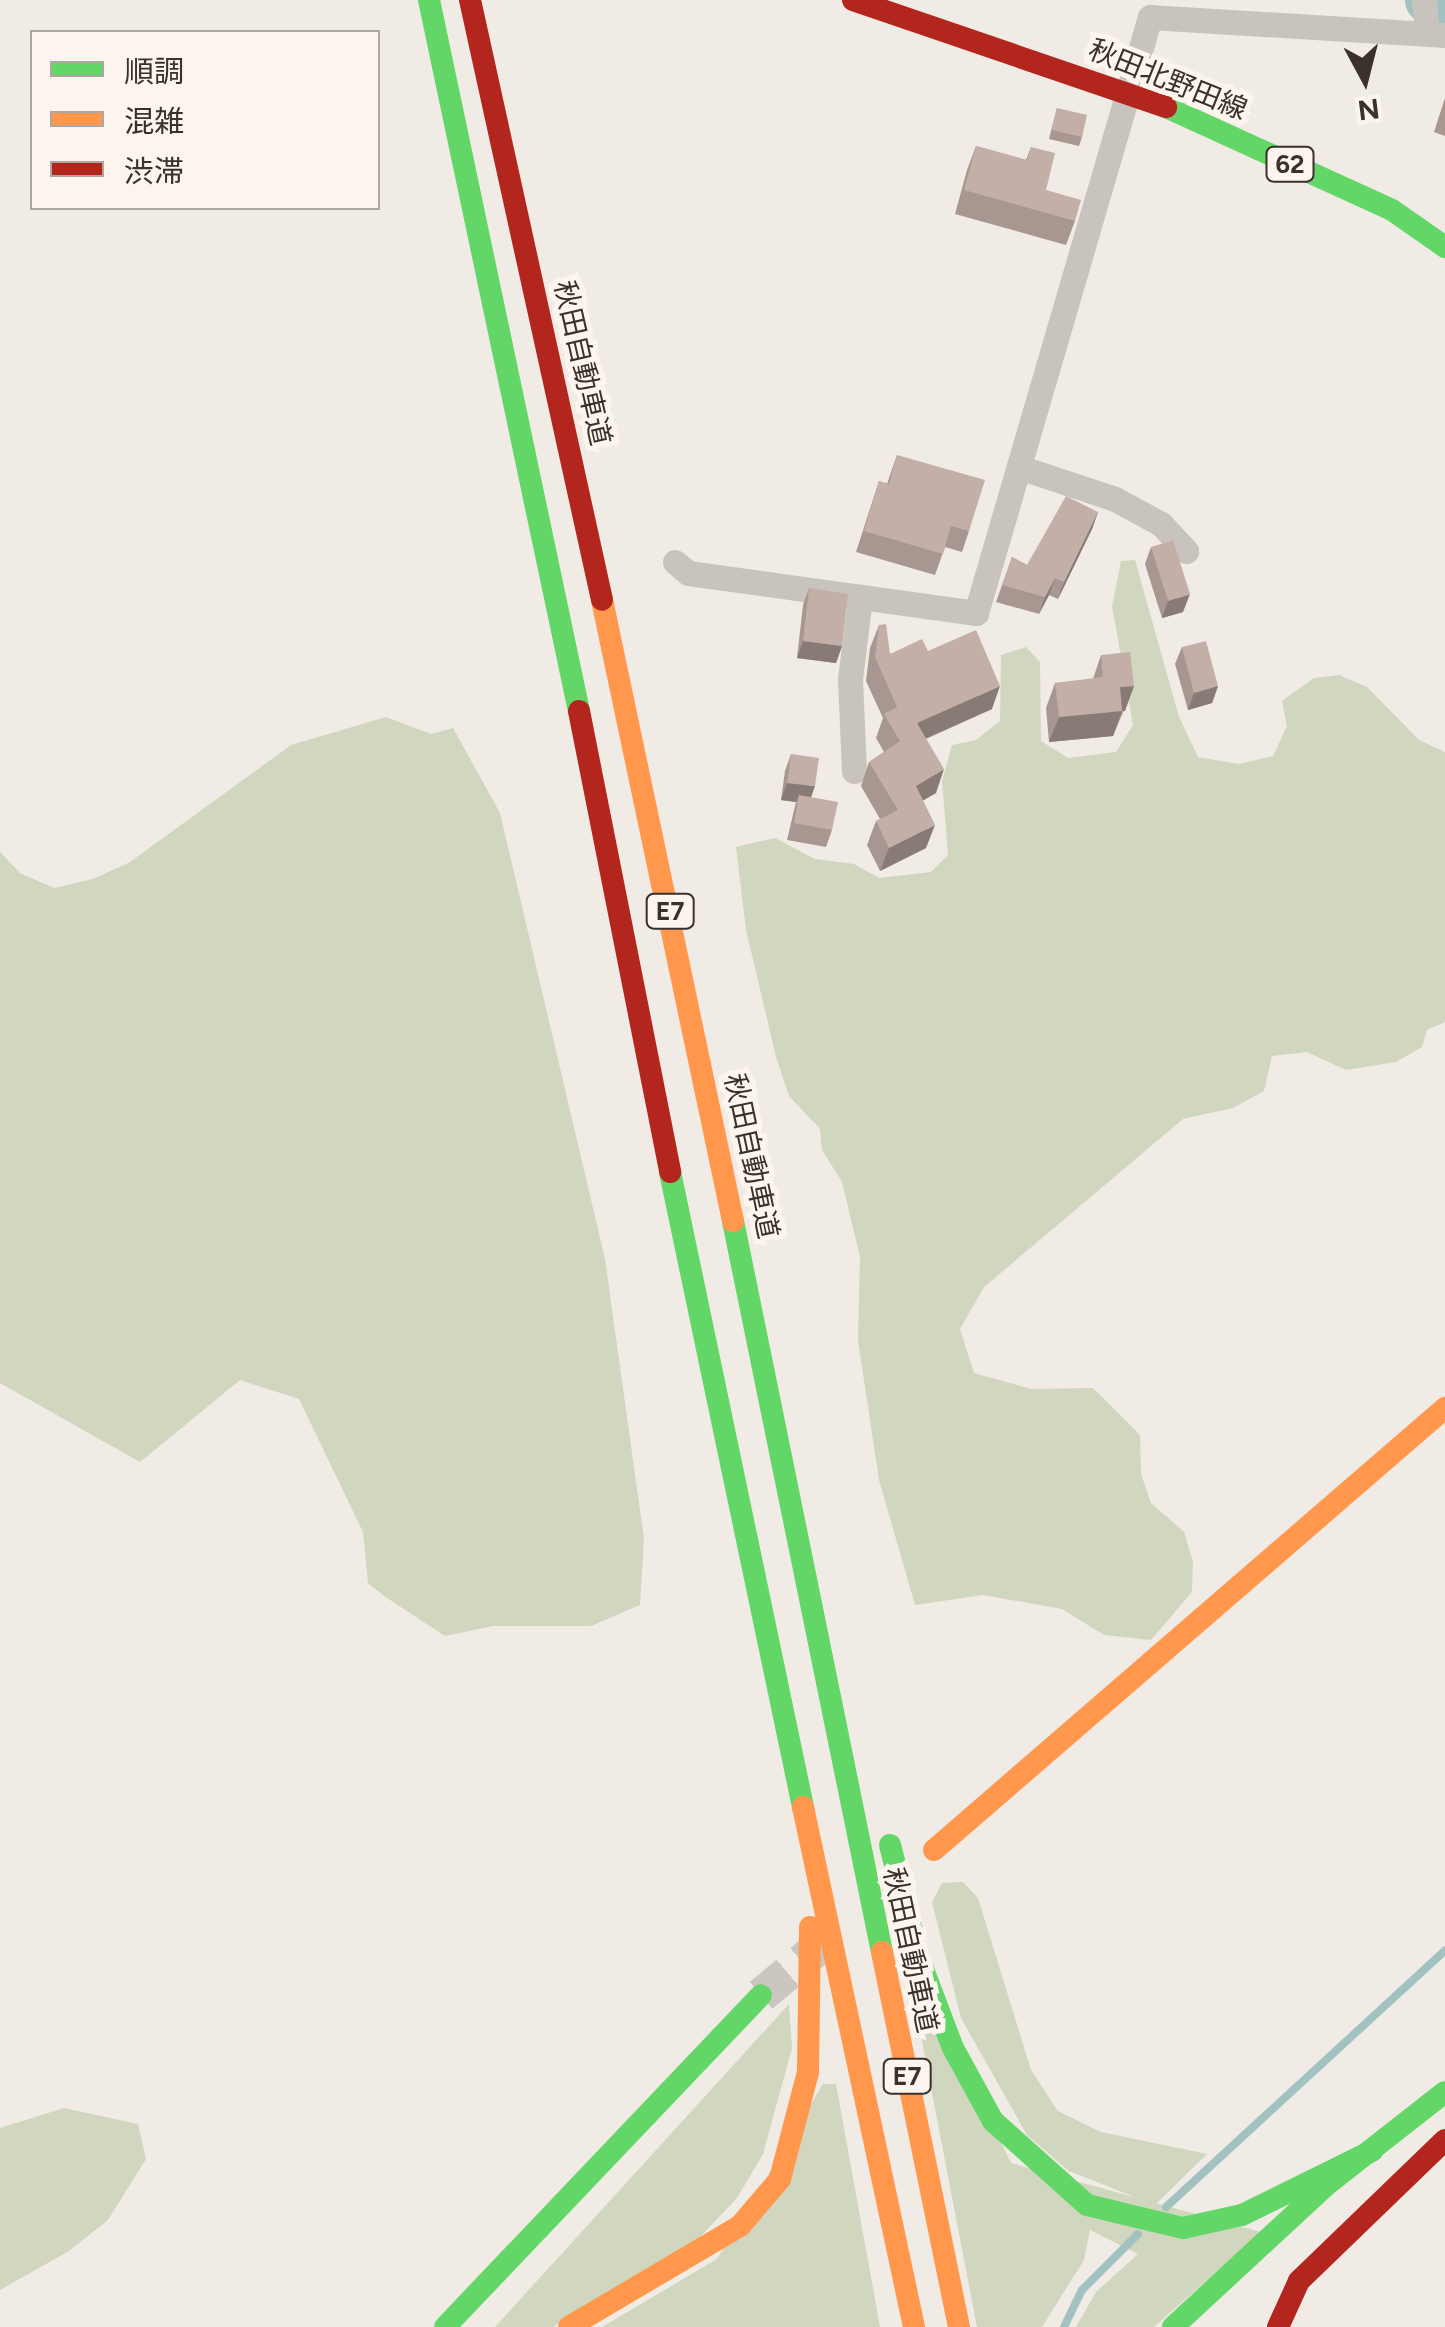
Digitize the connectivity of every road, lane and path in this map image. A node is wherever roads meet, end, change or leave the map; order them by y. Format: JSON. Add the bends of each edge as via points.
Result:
{"nodes":[{"id":1,"x":428,"y":0,"type":"edge"},
{"id":2,"x":470,"y":0,"type":"edge"},
{"id":3,"x":853,"y":0,"type":"edge"},
{"id":4,"x":1424,"y":0,"type":"edge"},
{"id":5,"x":1436,"y":34,"type":"edge"},
{"id":6,"x":1130,"y":91,"type":"junction"},
{"id":7,"x":1445,"y":246,"type":"edge"},
{"id":8,"x":1019,"y":467,"type":"junction"},
{"id":9,"x":1186,"y":551,"type":"dead end"},
{"id":10,"x":675,"y":562,"type":"dead end"},
{"id":11,"x":860,"y":597,"type":"junction"},
{"id":12,"x":854,"y":771,"type":"dead end"},
{"id":13,"x":1445,"y":1408,"type":"edge"},
{"id":14,"x":793,"y":1500,"type":"junction"},
{"id":15,"x":860,"y":1714,"type":"dead end"},
{"id":16,"x":885,"y":1824,"type":"dead end"},
{"id":17,"x":811,"y":1840,"type":"junction"},
{"id":18,"x":934,"y":1850,"type":"dead end"},
{"id":19,"x":761,"y":1996,"type":"tunnel mouth"},
{"id":20,"x":1445,"y":2092,"type":"edge"},
{"id":21,"x":1445,"y":2140,"type":"edge"},
{"id":22,"x":1372,"y":2151,"type":"junction"},
{"id":23,"x":1352,"y":2228,"type":"junction"},
{"id":24,"x":1272,"y":2283,"type":"dead end"},
{"id":25,"x":445,"y":2327,"type":"edge"},
{"id":26,"x":569,"y":2327,"type":"edge"},
{"id":27,"x":914,"y":2327,"type":"edge"},
{"id":28,"x":959,"y":2327,"type":"edge"},
{"id":29,"x":1173,"y":2327,"type":"edge"},
{"id":30,"x":1278,"y":2327,"type":"edge"}],
"edges":[{"from":1,"to":17,"type":"main road","number":"E7"},
{"from":2,"to":14,"type":"main road","name":"秋田自動車道","number":"E7"},
{"from":3,"to":6,"type":"main road","name":"秋田北野田線","number":"62"},
{"from":4,"to":5,"type":"street"},
{"from":5,"to":6,"type":"street","via":[[1150,16]]},
{"from":6,"to":7,"type":"main road","name":"秋田北野田線","number":"62","via":[[1392,210]]},
{"from":6,"to":8,"type":"street"},
{"from":8,"to":9,"type":"street","via":[[1116,498],[1162,524]]},
{"from":8,"to":11,"type":"street","via":[[976,613]]},
{"from":10,"to":11,"type":"street","via":[[688,573]]},
{"from":11,"to":12,"type":"street","via":[[850,679]]},
{"from":13,"to":18,"type":"main road"},
{"from":14,"to":15,"type":"main road"},
{"from":14,"to":28,"type":"main road","name":"秋田自動車道","number":"E7"},
{"from":16,"to":22,"type":"main road","via":[[918,1956],[961,2062],[993,2121],[1088,2205],[1182,2228],[1242,2216]]},
{"from":17,"to":26,"type":"main road","via":[[812,2034],[780,2179],[740,2226]]},
{"from":17,"to":27,"type":"main road","number":"E7"},
{"from":19,"to":25,"type":"main road"},
{"from":20,"to":22,"type":"main road"},
{"from":21,"to":23,"type":"main road"},
{"from":22,"to":29,"type":"main road"},
{"from":23,"to":24,"type":"main road"},
{"from":23,"to":30,"type":"main road","via":[[1299,2282]]}]}
